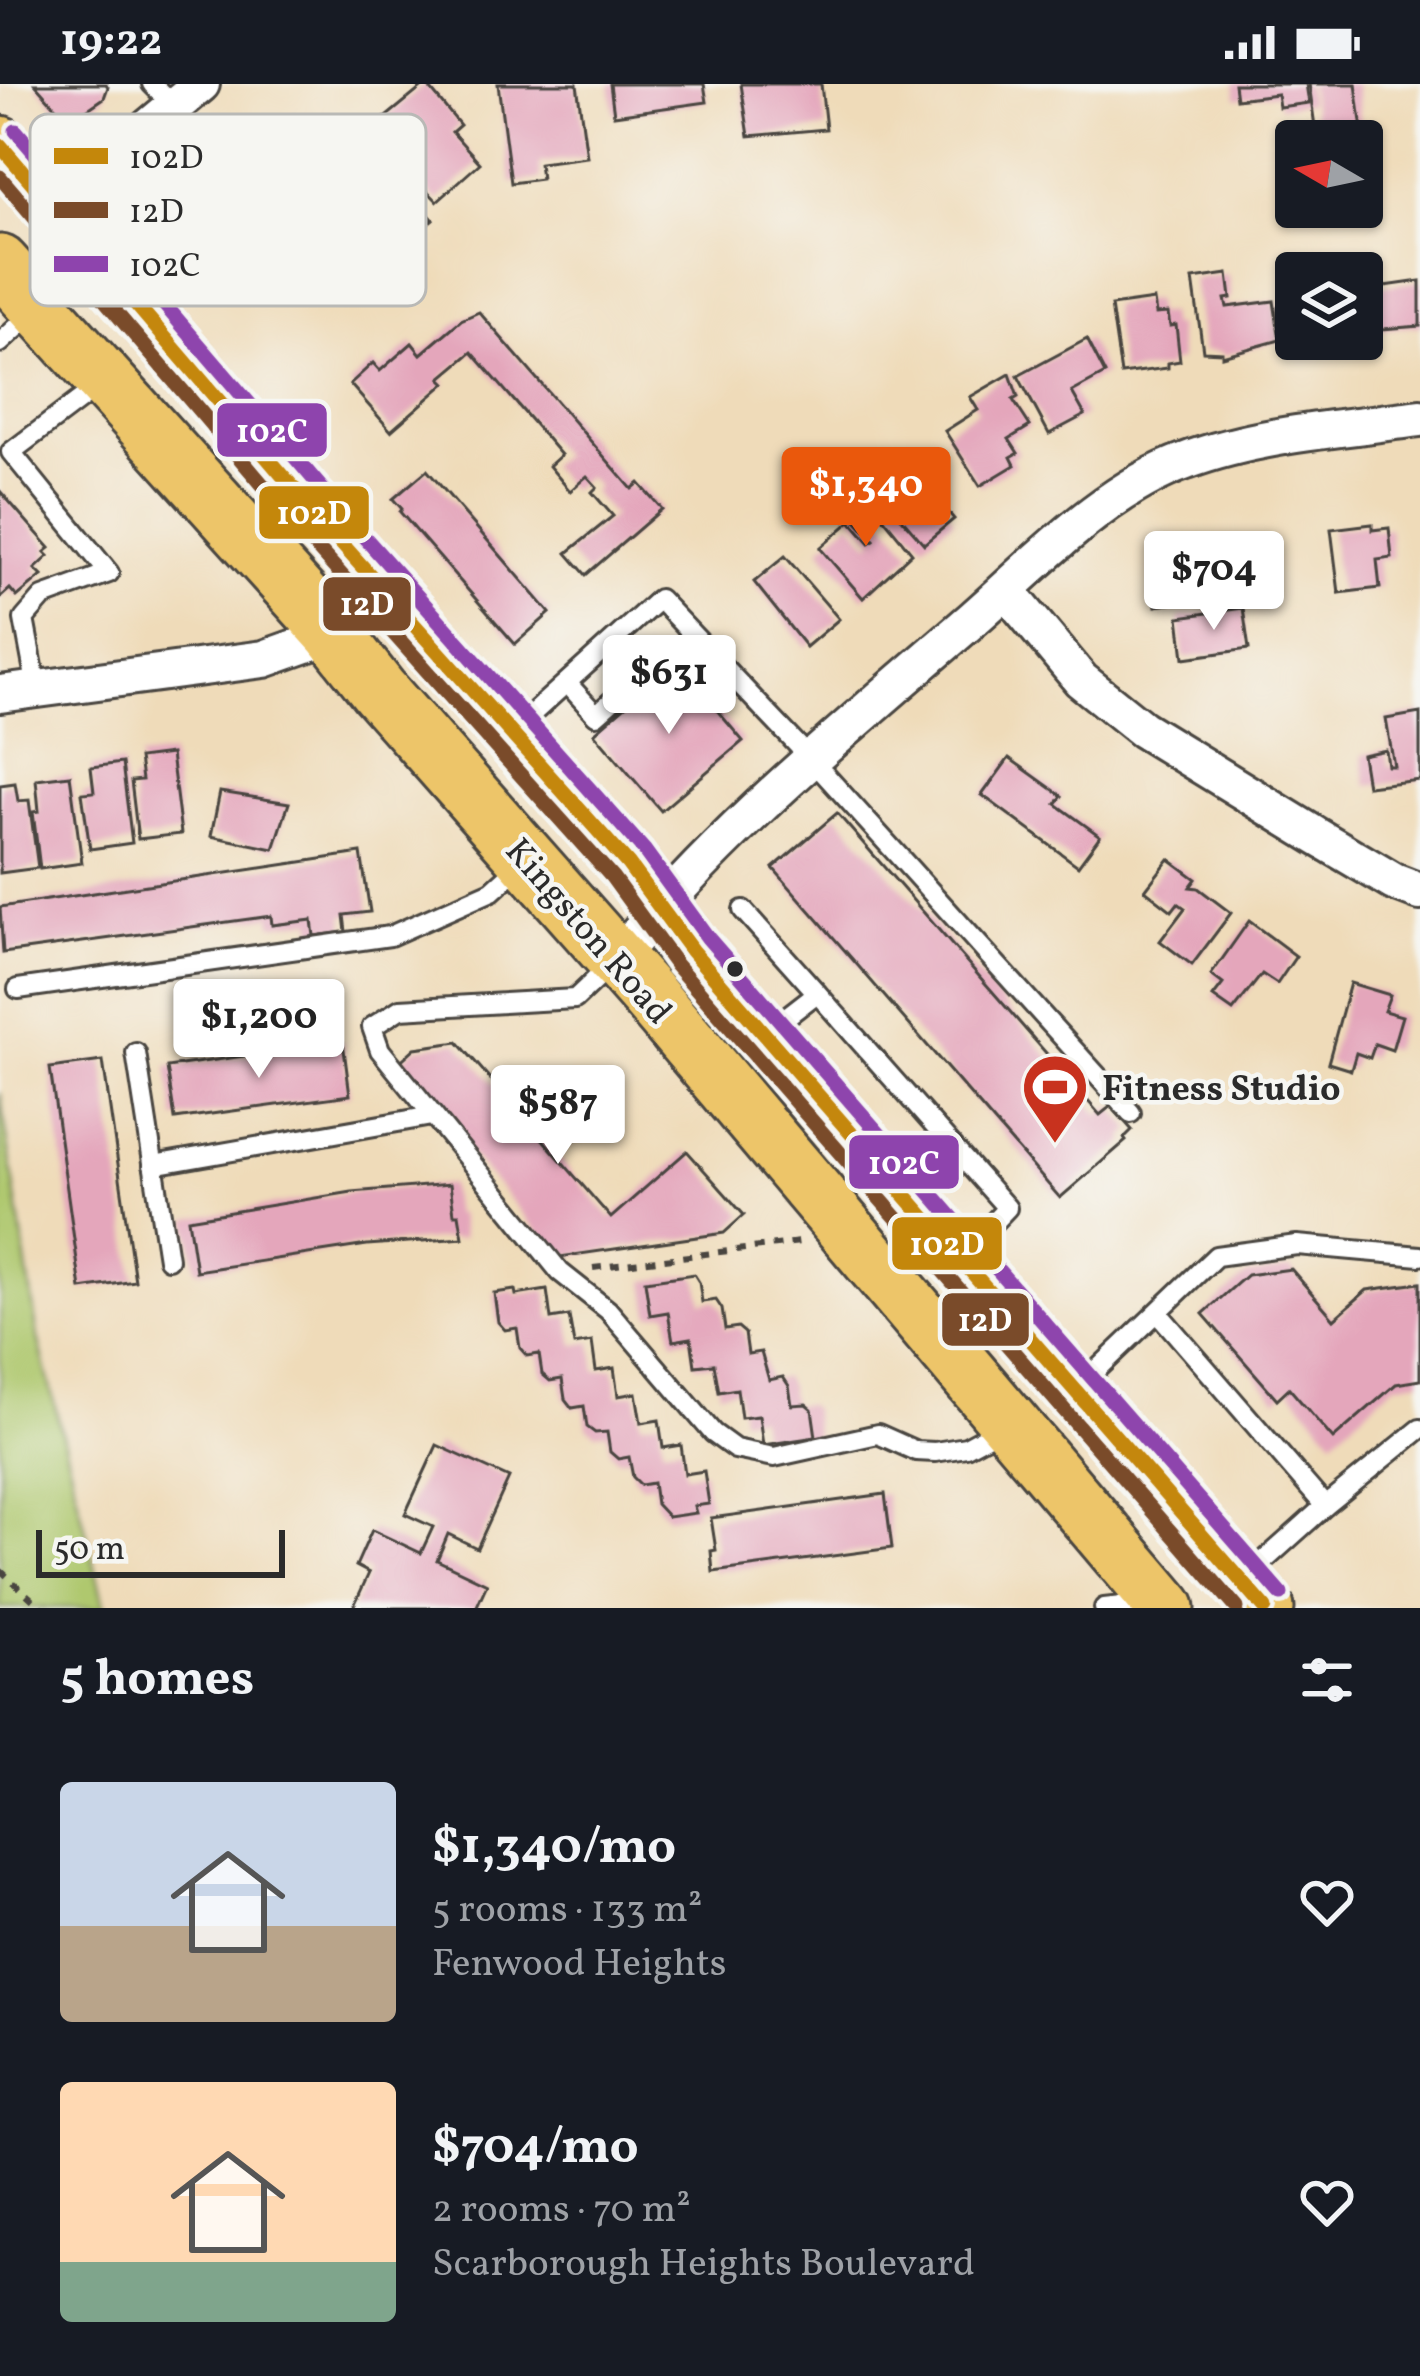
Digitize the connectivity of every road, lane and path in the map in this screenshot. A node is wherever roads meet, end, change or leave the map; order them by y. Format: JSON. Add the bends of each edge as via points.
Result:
{"nodes":[{"id":1,"x":176,"y":92,"type":"edge"},
{"id":2,"x":152,"y":114,"type":"edge"},
{"id":3,"x":0,"y":145,"type":"edge"},
{"id":4,"x":30,"y":178,"type":"edge"},
{"id":5,"x":0,"y":264,"type":"edge"},
{"id":6,"x":140,"y":306,"type":"edge"},
{"id":7,"x":20,"y":325,"type":"edge"},
{"id":8,"x":105,"y":381,"type":"junction"},
{"id":9,"x":1420,"y":418,"type":"edge"},
{"id":10,"x":1006,"y":590,"type":"junction"},
{"id":11,"x":334,"y":634,"type":"junction"},
{"id":12,"x":700,"y":645,"type":"junction"},
{"id":13,"x":567,"y":683,"type":"junction"},
{"id":14,"x":37,"y":688,"type":"junction"},
{"id":15,"x":0,"y":694,"type":"edge"},
{"id":16,"x":511,"y":734,"type":"junction"},
{"id":17,"x":811,"y":759,"type":"junction"},
{"id":18,"x":528,"y":858,"type":"junction"},
{"id":19,"x":1420,"y":892,"type":"edge"},
{"id":20,"x":659,"y":906,"type":"junction"},
{"id":21,"x":743,"y":910,"type":"dead end"},
{"id":22,"x":616,"y":960,"type":"junction"},
{"id":23,"x":18,"y":988,"type":"dead end"},
{"id":24,"x":817,"y":993,"type":"junction"},
{"id":25,"x":765,"y":1034,"type":"junction"},
{"id":26,"x":136,"y":1053,"type":"dead end"},
{"id":27,"x":1131,"y":1114,"type":"dead end"},
{"id":28,"x":432,"y":1116,"type":"junction"},
{"id":29,"x":154,"y":1165,"type":"junction"},
{"id":30,"x":813,"y":1240,"type":"dead end"},
{"id":31,"x":962,"y":1256,"type":"junction"},
{"id":32,"x":1420,"y":1256,"type":"edge"},
{"id":33,"x":168,"y":1259,"type":"dead end"},
{"id":34,"x":560,"y":1272,"type":"junction"},
{"id":35,"x":1158,"y":1313,"type":"junction"},
{"id":36,"x":1076,"y":1390,"type":"junction"},
{"id":37,"x":1009,"y":1424,"type":"junction"},
{"id":38,"x":1420,"y":1430,"type":"edge"},
{"id":39,"x":1325,"y":1506,"type":"junction"},
{"id":40,"x":0,"y":1570,"type":"edge"},
{"id":41,"x":1253,"y":1595,"type":"edge"},
{"id":42,"x":1163,"y":1605,"type":"edge"},
{"id":43,"x":42,"y":1608,"type":"edge"},
{"id":44,"x":1104,"y":1608,"type":"edge"}],
"edges":[{"from":1,"to":2,"type":"street"},
{"from":3,"to":4,"type":"main road","name":"Kingston Road"},
{"from":5,"to":7,"type":"main road","name":"Kingston Road"},
{"from":6,"to":16,"type":"main road","name":"Kingston Road"},
{"from":7,"to":8,"type":"main road","name":"Kingston Road"},
{"from":8,"to":11,"type":"main road","name":"Kingston Road"},
{"from":8,"to":14,"type":"lane","via":[[11,452],[109,573],[43,597],[23,620]]},
{"from":9,"to":10,"type":"street","via":[[1186,460],[1094,514]]},
{"from":10,"to":17,"type":"street"},
{"from":10,"to":19,"type":"street","via":[[1081,680],[1142,729]]},
{"from":11,"to":14,"type":"street","via":[[264,659]]},
{"from":11,"to":18,"type":"main road","name":"Kingston Road"},
{"from":12,"to":13,"type":"lane","via":[[669,650],[596,715]]},
{"from":12,"to":13,"type":"lane","via":[[658,599]]},
{"from":12,"to":17,"type":"lane"},
{"from":13,"to":16,"type":"lane"},
{"from":14,"to":15,"type":"street"},
{"from":16,"to":20,"type":"main road","name":"Kingston Road"},
{"from":17,"to":20,"type":"street"},
{"from":17,"to":27,"type":"lane"},
{"from":18,"to":22,"type":"main road","name":"Kingston Road"},
{"from":18,"to":23,"type":"lane","via":[[492,891],[390,936]]},
{"from":20,"to":22,"type":"street"},
{"from":20,"to":25,"type":"main road","name":"Kingston Road"},
{"from":21,"to":24,"type":"lane"},
{"from":22,"to":28,"type":"lane","via":[[574,999],[400,1009],[372,1027],[380,1050]]},
{"from":22,"to":37,"type":"main road","name":"Kingston Road"},
{"from":24,"to":25,"type":"lane"},
{"from":24,"to":31,"type":"lane","via":[[1007,1208]]},
{"from":25,"to":31,"type":"main road","name":"Kingston Road"},
{"from":26,"to":29,"type":"lane"},
{"from":28,"to":29,"type":"lane"},
{"from":28,"to":34,"type":"lane"},
{"from":29,"to":33,"type":"lane"},
{"from":30,"to":34,"type":"path"},
{"from":31,"to":36,"type":"main road","name":"Kingston Road"},
{"from":32,"to":35,"type":"lane","via":[[1297,1245],[1216,1256]]},
{"from":34,"to":37,"type":"lane","via":[[608,1310],[713,1432],[754,1456],[878,1434],[935,1452],[966,1447]]},
{"from":35,"to":36,"type":"lane"},
{"from":35,"to":39,"type":"lane"},
{"from":36,"to":41,"type":"main road","name":"Kingston Road"},
{"from":37,"to":42,"type":"main road","name":"Kingston Road"},
{"from":38,"to":39,"type":"lane"},
{"from":39,"to":41,"type":"lane"},
{"from":40,"to":43,"type":"path"},
{"from":42,"to":44,"type":"lane"}]}
